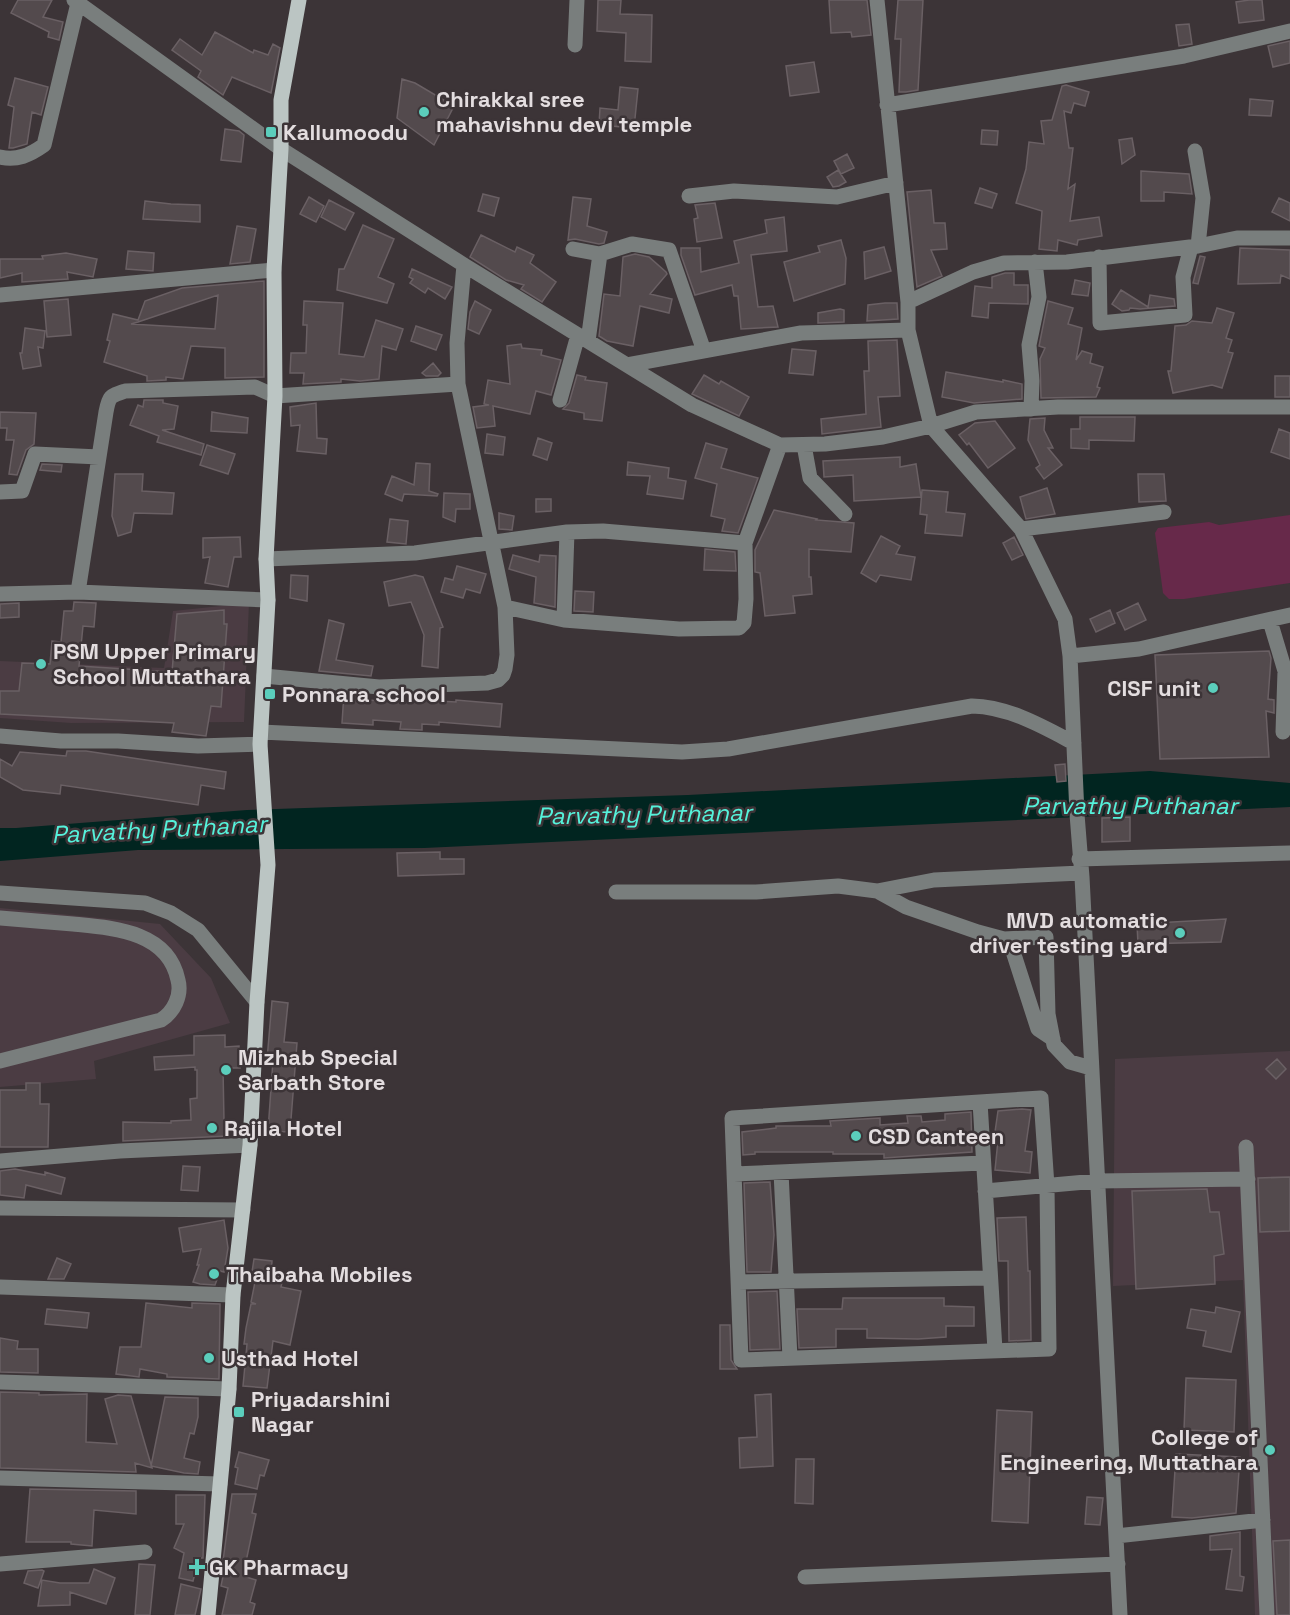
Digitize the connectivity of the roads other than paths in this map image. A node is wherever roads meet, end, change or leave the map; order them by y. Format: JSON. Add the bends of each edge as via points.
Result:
{"nodes":[{"id":1,"x":299,"y":0,"type":"edge"},
{"id":2,"x":577,"y":0,"type":"edge"},
{"id":3,"x":877,"y":0,"type":"edge"},
{"id":4,"x":76,"y":1,"type":"edge"},
{"id":5,"x":1290,"y":31,"type":"edge"},
{"id":6,"x":575,"y":45,"type":"dead end"},
{"id":7,"x":887,"y":105,"type":"junction"},
{"id":8,"x":281,"y":149,"type":"junction"},
{"id":9,"x":1195,"y":151,"type":"dead end"},
{"id":10,"x":0,"y":157,"type":"edge"},
{"id":11,"x":896,"y":183,"type":"junction"},
{"id":12,"x":689,"y":196,"type":"dead end"},
{"id":13,"x":1290,"y":238,"type":"edge"},
{"id":14,"x":1194,"y":247,"type":"junction"},
{"id":15,"x":573,"y":249,"type":"dead end"},
{"id":16,"x":600,"y":254,"type":"junction"},
{"id":17,"x":1099,"y":257,"type":"junction"},
{"id":18,"x":1035,"y":262,"type":"junction"},
{"id":19,"x":464,"y":265,"type":"junction"},
{"id":20,"x":274,"y":270,"type":"junction"},
{"id":21,"x":0,"y":295,"type":"edge"},
{"id":22,"x":908,"y":302,"type":"junction"},
{"id":23,"x":908,"y":330,"type":"junction"},
{"id":24,"x":583,"y":338,"type":"junction"},
{"id":25,"x":704,"y":351,"type":"junction"},
{"id":26,"x":627,"y":365,"type":"junction"},
{"id":27,"x":458,"y":384,"type":"junction"},
{"id":28,"x":275,"y":396,"type":"junction"},
{"id":29,"x":560,"y":400,"type":"dead end"},
{"id":30,"x":1290,"y":407,"type":"edge"},
{"id":31,"x":1031,"y":409,"type":"junction"},
{"id":32,"x":931,"y":426,"type":"junction"},
{"id":33,"x":780,"y":445,"type":"junction"},
{"id":34,"x":804,"y":445,"type":"junction"},
{"id":35,"x":99,"y":457,"type":"junction"},
{"id":36,"x":0,"y":492,"type":"edge"},
{"id":37,"x":1164,"y":512,"type":"dead end"},
{"id":38,"x":845,"y":514,"type":"dead end"},
{"id":39,"x":1021,"y":529,"type":"junction"},
{"id":40,"x":567,"y":532,"type":"junction"},
{"id":41,"x":492,"y":542,"type":"junction"},
{"id":42,"x":745,"y":543,"type":"junction"},
{"id":43,"x":266,"y":559,"type":"junction"},
{"id":44,"x":78,"y":592,"type":"junction"},
{"id":45,"x":0,"y":594,"type":"edge"},
{"id":46,"x":268,"y":600,"type":"junction"},
{"id":47,"x":505,"y":608,"type":"junction"},
{"id":48,"x":1290,"y":615,"type":"edge"},
{"id":49,"x":564,"y":620,"type":"junction"},
{"id":50,"x":1270,"y":621,"type":"junction"},
{"id":51,"x":1070,"y":656,"type":"junction"},
{"id":52,"x":264,"y":676,"type":"junction"},
{"id":53,"x":1283,"y":732,"type":"dead end"},
{"id":54,"x":0,"y":736,"type":"edge"},
{"id":55,"x":260,"y":738,"type":"junction"},
{"id":56,"x":1074,"y":743,"type":"junction"},
{"id":57,"x":1290,"y":853,"type":"edge"},
{"id":58,"x":1080,"y":866,"type":"junction"},
{"id":59,"x":877,"y":891,"type":"junction"},
{"id":60,"x":616,"y":892,"type":"dead end"},
{"id":61,"x":0,"y":893,"type":"edge"},
{"id":62,"x":0,"y":918,"type":"edge"},
{"id":63,"x":1009,"y":939,"type":"junction"},
{"id":64,"x":257,"y":1002,"type":"junction"},
{"id":65,"x":1053,"y":1039,"type":"junction"},
{"id":66,"x":0,"y":1061,"type":"edge"},
{"id":67,"x":1091,"y":1068,"type":"junction"},
{"id":68,"x":980,"y":1102,"type":"junction"},
{"id":69,"x":250,"y":1145,"type":"junction"},
{"id":70,"x":1246,"y":1147,"type":"dead end"},
{"id":71,"x":0,"y":1161,"type":"edge"},
{"id":72,"x":983,"y":1163,"type":"junction"},
{"id":73,"x":781,"y":1172,"type":"junction"},
{"id":74,"x":734,"y":1174,"type":"junction"},
{"id":75,"x":1248,"y":1179,"type":"junction"},
{"id":76,"x":1097,"y":1181,"type":"junction"},
{"id":77,"x":1047,"y":1186,"type":"junction"},
{"id":78,"x":985,"y":1191,"type":"junction"},
{"id":79,"x":0,"y":1208,"type":"edge"},
{"id":80,"x":243,"y":1210,"type":"junction"},
{"id":81,"x":990,"y":1278,"type":"junction"},
{"id":82,"x":738,"y":1282,"type":"junction"},
{"id":83,"x":788,"y":1282,"type":"junction"},
{"id":84,"x":0,"y":1287,"type":"edge"},
{"id":85,"x":233,"y":1295,"type":"junction"},
{"id":86,"x":995,"y":1350,"type":"junction"},
{"id":87,"x":790,"y":1358,"type":"junction"},
{"id":88,"x":0,"y":1382,"type":"edge"},
{"id":89,"x":229,"y":1389,"type":"junction"},
{"id":90,"x":0,"y":1478,"type":"edge"},
{"id":91,"x":220,"y":1484,"type":"junction"},
{"id":92,"x":1263,"y":1520,"type":"junction"},
{"id":93,"x":1116,"y":1536,"type":"junction"},
{"id":94,"x":145,"y":1552,"type":"dead end"},
{"id":95,"x":0,"y":1564,"type":"edge"},
{"id":96,"x":1118,"y":1564,"type":"junction"},
{"id":97,"x":805,"y":1577,"type":"dead end"},
{"id":98,"x":208,"y":1615,"type":"edge"},
{"id":99,"x":1120,"y":1615,"type":"edge"},
{"id":100,"x":1267,"y":1615,"type":"edge"}],
"edges":[{"from":1,"to":8,"type":"main road","via":[[281,100]]},
{"from":2,"to":6,"type":"street"},
{"from":3,"to":7,"type":"street"},
{"from":4,"to":8,"type":"street"},
{"from":4,"to":10,"type":"street","via":[[44,145],[29,155]]},
{"from":5,"to":7,"type":"street","via":[[1184,56]]},
{"from":7,"to":11,"type":"street"},
{"from":8,"to":19,"type":"street"},
{"from":8,"to":20,"type":"main road"},
{"from":9,"to":14,"type":"street","via":[[1203,198]]},
{"from":11,"to":12,"type":"street","via":[[837,196],[734,191]]},
{"from":11,"to":22,"type":"street"},
{"from":13,"to":14,"type":"street","via":[[1237,238]]},
{"from":14,"to":17,"type":"street"},
{"from":14,"to":17,"type":"street","via":[[1183,277],[1185,315],[1100,323]]},
{"from":15,"to":16,"type":"street"},
{"from":16,"to":24,"type":"street"},
{"from":16,"to":25,"type":"street","via":[[632,244],[669,250]]},
{"from":17,"to":18,"type":"street"},
{"from":18,"to":22,"type":"street","via":[[992,265]]},
{"from":18,"to":31,"type":"street","via":[[1039,297],[1029,345]]},
{"from":19,"to":24,"type":"street"},
{"from":19,"to":27,"type":"street","via":[[457,343]]},
{"from":20,"to":21,"type":"street"},
{"from":20,"to":28,"type":"main road"},
{"from":22,"to":23,"type":"street"},
{"from":23,"to":25,"type":"street","via":[[801,333]]},
{"from":23,"to":32,"type":"street"},
{"from":24,"to":26,"type":"street"},
{"from":24,"to":29,"type":"street"},
{"from":25,"to":26,"type":"street"},
{"from":26,"to":33,"type":"street","via":[[692,405]]},
{"from":27,"to":28,"type":"street"},
{"from":27,"to":41,"type":"street"},
{"from":28,"to":35,"type":"street","via":[[255,387],[125,391],[112,395]]},
{"from":28,"to":43,"type":"main road"},
{"from":30,"to":31,"type":"street"},
{"from":31,"to":32,"type":"street","via":[[976,412]]},
{"from":32,"to":34,"type":"street","via":[[883,437]]},
{"from":32,"to":39,"type":"street"},
{"from":33,"to":34,"type":"street"},
{"from":33,"to":42,"type":"street"},
{"from":34,"to":38,"type":"street","via":[[810,478]]},
{"from":35,"to":36,"type":"street","via":[[35,454],[22,491]]},
{"from":35,"to":44,"type":"street"},
{"from":37,"to":39,"type":"street"},
{"from":39,"to":51,"type":"street","via":[[1065,619]]},
{"from":40,"to":41,"type":"street"},
{"from":40,"to":42,"type":"street","via":[[603,531]]},
{"from":40,"to":49,"type":"street"},
{"from":41,"to":43,"type":"street","via":[[415,553]]},
{"from":41,"to":47,"type":"street"},
{"from":42,"to":49,"type":"street","via":[[746,599],[744,623],[739,628],[679,629]]},
{"from":43,"to":46,"type":"main road"},
{"from":44,"to":45,"type":"street"},
{"from":44,"to":46,"type":"street"},
{"from":46,"to":52,"type":"main road"},
{"from":47,"to":49,"type":"street"},
{"from":47,"to":52,"type":"street","via":[[507,655],[503,675],[498,680],[379,687]]},
{"from":48,"to":50,"type":"street"},
{"from":50,"to":51,"type":"street","via":[[1139,649]]},
{"from":50,"to":53,"type":"street","via":[[1285,671]]},
{"from":51,"to":56,"type":"street"},
{"from":52,"to":55,"type":"main road"},
{"from":54,"to":55,"type":"street","via":[[198,746]]},
{"from":55,"to":56,"type":"street","via":[[682,752],[728,749],[981,706],[1008,712]]},
{"from":55,"to":64,"type":"main road","via":[[268,865]]},
{"from":56,"to":58,"type":"street"},
{"from":57,"to":58,"type":"street"},
{"from":58,"to":59,"type":"street","via":[[934,880]]},
{"from":58,"to":67,"type":"street"},
{"from":59,"to":60,"type":"street","via":[[838,886],[756,892]]},
{"from":59,"to":63,"type":"street","via":[[906,907]]},
{"from":61,"to":64,"type":"street","via":[[145,903],[171,913],[198,930]]},
{"from":62,"to":66,"type":"street","via":[[108,928],[138,935],[168,958],[179,985],[174,1007],[161,1020]]},
{"from":63,"to":65,"type":"street","via":[[1038,1029]]},
{"from":63,"to":65,"type":"street","via":[[1046,937],[1048,1014]]},
{"from":64,"to":69,"type":"main road"},
{"from":65,"to":67,"type":"street","via":[[1070,1062]]},
{"from":67,"to":76,"type":"street"},
{"from":68,"to":72,"type":"street"},
{"from":68,"to":74,"type":"street","via":[[732,1118]]},
{"from":68,"to":77,"type":"street","via":[[1041,1098]]},
{"from":69,"to":71,"type":"street"},
{"from":69,"to":80,"type":"main road"},
{"from":70,"to":75,"type":"street"},
{"from":72,"to":73,"type":"street"},
{"from":72,"to":78,"type":"street"},
{"from":73,"to":74,"type":"street"},
{"from":73,"to":83,"type":"street"},
{"from":74,"to":82,"type":"street"},
{"from":75,"to":76,"type":"street"},
{"from":75,"to":92,"type":"street"},
{"from":76,"to":77,"type":"street"},
{"from":76,"to":93,"type":"street"},
{"from":77,"to":78,"type":"street"},
{"from":77,"to":86,"type":"street","via":[[1049,1349]]},
{"from":78,"to":81,"type":"street"},
{"from":79,"to":80,"type":"street"},
{"from":80,"to":85,"type":"main road"},
{"from":81,"to":83,"type":"street"},
{"from":81,"to":86,"type":"street"},
{"from":82,"to":83,"type":"street"},
{"from":82,"to":87,"type":"street","via":[[741,1360]]},
{"from":83,"to":87,"type":"street"},
{"from":84,"to":85,"type":"street"},
{"from":85,"to":89,"type":"main road"},
{"from":86,"to":87,"type":"street"},
{"from":88,"to":89,"type":"street"},
{"from":89,"to":91,"type":"main road"},
{"from":90,"to":91,"type":"street"},
{"from":91,"to":98,"type":"main road"},
{"from":92,"to":93,"type":"street"},
{"from":92,"to":100,"type":"street"},
{"from":93,"to":96,"type":"street"},
{"from":94,"to":95,"type":"street"},
{"from":96,"to":97,"type":"street"},
{"from":96,"to":99,"type":"street"}]}
